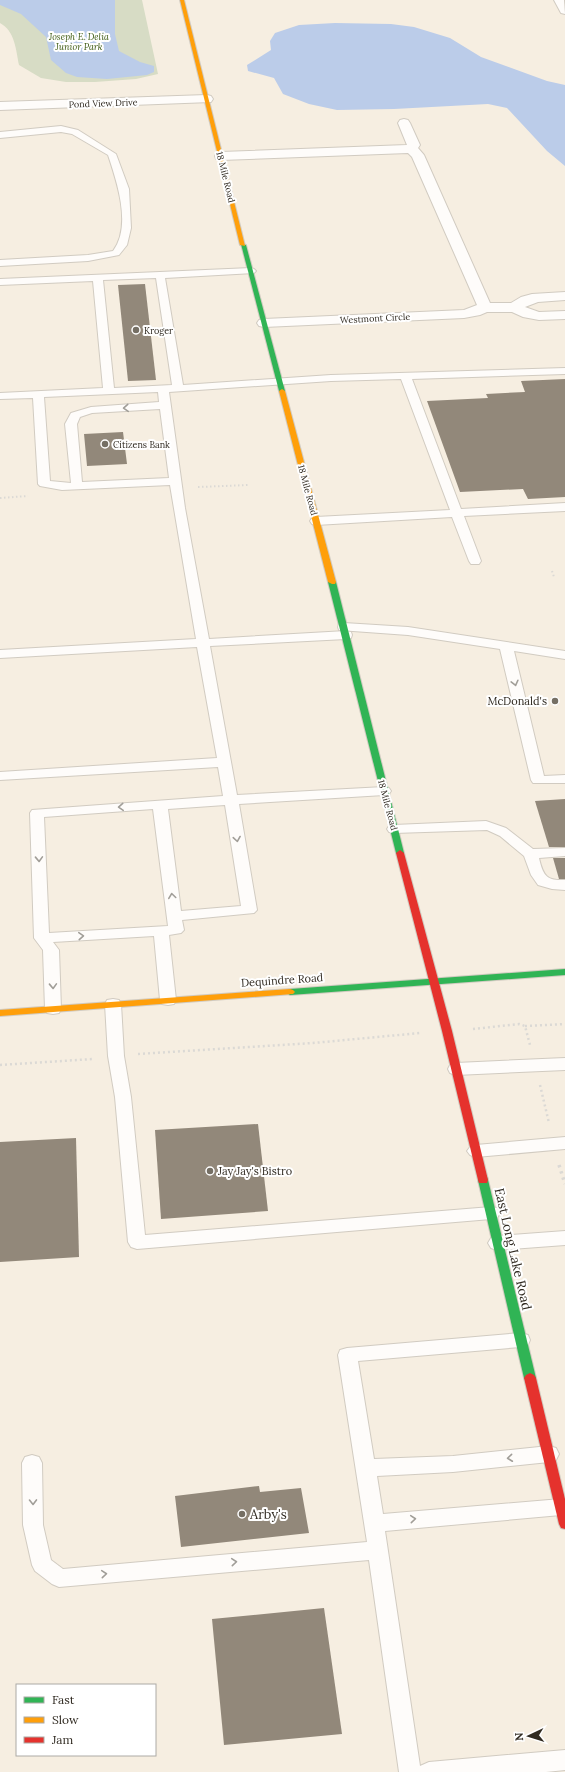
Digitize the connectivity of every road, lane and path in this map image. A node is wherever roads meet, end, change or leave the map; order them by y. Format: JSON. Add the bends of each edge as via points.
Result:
{"nodes":[{"id":1,"x":182,"y":0,"type":"edge"},
{"id":2,"x":559,"y":0,"type":"edge"},
{"id":3,"x":565,"y":11,"type":"edge"},
{"id":4,"x":207,"y":99,"type":"junction"},
{"id":5,"x":0,"y":106,"type":"edge"},
{"id":6,"x":404,"y":123,"type":"dead end"},
{"id":7,"x":0,"y":135,"type":"edge"},
{"id":8,"x":411,"y":149,"type":"junction"},
{"id":9,"x":221,"y":156,"type":"junction"},
{"id":10,"x":0,"y":263,"type":"edge"},
{"id":11,"x":251,"y":271,"type":"junction"},
{"id":12,"x":160,"y":275,"type":"junction"},
{"id":13,"x":98,"y":278,"type":"junction"},
{"id":14,"x":0,"y":282,"type":"edge"},
{"id":15,"x":565,"y":296,"type":"edge"},
{"id":16,"x":485,"y":307,"type":"junction"},
{"id":17,"x":515,"y":308,"type":"junction"},
{"id":18,"x":565,"y":315,"type":"edge"},
{"id":19,"x":264,"y":323,"type":"junction"},
{"id":20,"x":565,"y":371,"type":"edge"},
{"id":21,"x":405,"y":375,"type":"junction"},
{"id":22,"x":280,"y":383,"type":"junction"},
{"id":23,"x":178,"y":388,"type":"junction"},
{"id":24,"x":163,"y":389,"type":"junction"},
{"id":25,"x":109,"y":391,"type":"junction"},
{"id":26,"x":38,"y":394,"type":"junction"},
{"id":27,"x":0,"y":396,"type":"edge"},
{"id":28,"x":165,"y":405,"type":"junction"},
{"id":29,"x":175,"y":481,"type":"junction"},
{"id":30,"x":249,"y":485,"type":"dead end"},
{"id":31,"x":77,"y":486,"type":"junction"},
{"id":32,"x":196,"y":488,"type":"dead end"},
{"id":33,"x":565,"y":508,"type":"edge"},
{"id":34,"x":457,"y":513,"type":"junction"},
{"id":35,"x":316,"y":521,"type":"junction"},
{"id":36,"x":475,"y":561,"type":"dead end"},
{"id":37,"x":552,"y":572,"type":"dead end"},
{"id":38,"x":554,"y":578,"type":"dead end"},
{"id":39,"x":345,"y":631,"type":"junction"},
{"id":40,"x":204,"y":643,"type":"junction"},
{"id":41,"x":506,"y":645,"type":"junction"},
{"id":42,"x":0,"y":654,"type":"edge"},
{"id":43,"x":565,"y":655,"type":"edge"},
{"id":44,"x":225,"y":762,"type":"junction"},
{"id":45,"x":0,"y":776,"type":"edge"},
{"id":46,"x":565,"y":779,"type":"edge"},
{"id":47,"x":384,"y":791,"type":"junction"},
{"id":48,"x":231,"y":800,"type":"junction"},
{"id":49,"x":160,"y":805,"type":"junction"},
{"id":50,"x":394,"y":829,"type":"junction"},
{"id":51,"x":565,"y":852,"type":"edge"},
{"id":52,"x":530,"y":854,"type":"junction"},
{"id":53,"x":565,"y":885,"type":"edge"},
{"id":54,"x":174,"y":916,"type":"junction"},
{"id":55,"x":161,"y":931,"type":"junction"},
{"id":56,"x":42,"y":938,"type":"junction"},
{"id":57,"x":565,"y":972,"type":"edge"},
{"id":58,"x":434,"y":981,"type":"junction"},
{"id":59,"x":168,"y":1000,"type":"junction"},
{"id":60,"x":113,"y":1004,"type":"junction"},
{"id":61,"x":53,"y":1009,"type":"junction"},
{"id":62,"x":0,"y":1013,"type":"edge"},
{"id":63,"x":519,"y":1024,"type":"dead end"},
{"id":64,"x":565,"y":1024,"type":"edge"},
{"id":65,"x":526,"y":1026,"type":"junction"},
{"id":66,"x":382,"y":1036,"type":"dead end"},
{"id":67,"x":531,"y":1046,"type":"dead end"},
{"id":68,"x":138,"y":1054,"type":"dead end"},
{"id":69,"x":96,"y":1059,"type":"dead end"},
{"id":70,"x":565,"y":1064,"type":"edge"},
{"id":71,"x":0,"y":1065,"type":"edge"},
{"id":72,"x":456,"y":1069,"type":"junction"},
{"id":73,"x":540,"y":1086,"type":"dead end"},
{"id":74,"x":550,"y":1126,"type":"dead end"},
{"id":75,"x":565,"y":1142,"type":"edge"},
{"id":76,"x":476,"y":1151,"type":"junction"},
{"id":77,"x":559,"y":1164,"type":"dead end"},
{"id":78,"x":565,"y":1184,"type":"edge"},
{"id":79,"x":491,"y":1214,"type":"junction"},
{"id":80,"x":565,"y":1238,"type":"edge"},
{"id":81,"x":498,"y":1243,"type":"junction"},
{"id":82,"x":521,"y":1340,"type":"junction"},
{"id":83,"x":549,"y":1454,"type":"junction"},
{"id":84,"x":32,"y":1464,"type":"dead end"},
{"id":85,"x":366,"y":1468,"type":"junction"},
{"id":86,"x":563,"y":1515,"type":"edge"},
{"id":87,"x":374,"y":1523,"type":"junction"},
{"id":88,"x":378,"y":1550,"type":"junction"},
{"id":89,"x":565,"y":1760,"type":"edge"},
{"id":90,"x":410,"y":1772,"type":"edge"},
{"id":91,"x":429,"y":1772,"type":"edge"}],
"edges":[{"from":1,"to":4,"type":"main road","name":"18 Mile Road"},
{"from":2,"to":3,"type":"street"},
{"from":4,"to":5,"type":"street","name":"Pond View Drive"},
{"from":4,"to":9,"type":"main road","name":"18 Mile Road"},
{"from":6,"to":8,"type":"street","via":[[414,145]]},
{"from":7,"to":10,"type":"lane","via":[[42,130],[75,132],[112,154],[124,189],[126,228],[122,245],[116,252],[88,258]]},
{"from":8,"to":9,"type":"street"},
{"from":8,"to":16,"type":"street","via":[[418,155]]},
{"from":9,"to":11,"type":"main road","name":"18 Mile Road"},
{"from":11,"to":12,"type":"lane"},
{"from":11,"to":19,"type":"main road","name":"18 Mile Road"},
{"from":12,"to":13,"type":"lane"},
{"from":12,"to":23,"type":"lane"},
{"from":13,"to":14,"type":"lane"},
{"from":13,"to":25,"type":"lane"},
{"from":15,"to":17,"type":"street","via":[[533,298],[525,300]]},
{"from":16,"to":17,"type":"street","name":"Westmont Circle"},
{"from":16,"to":19,"type":"street","name":"Westmont Circle","via":[[464,314]]},
{"from":17,"to":18,"type":"street","name":"Westmont Circle","via":[[539,316]]},
{"from":19,"to":22,"type":"main road","name":"18 Mile Road"},
{"from":20,"to":21,"type":"lane"},
{"from":21,"to":22,"type":"lane"},
{"from":21,"to":34,"type":"lane"},
{"from":22,"to":23,"type":"lane"},
{"from":22,"to":35,"type":"main road","name":"18 Mile Road"},
{"from":23,"to":24,"type":"lane"},
{"from":24,"to":25,"type":"lane"},
{"from":24,"to":28,"type":"lane"},
{"from":25,"to":26,"type":"lane"},
{"from":26,"to":27,"type":"lane"},
{"from":26,"to":31,"type":"lane","via":[[44,484]]},
{"from":28,"to":29,"type":"lane"},
{"from":28,"to":31,"type":"lane","one_way":true,"via":[[91,410],[75,415],[71,424]]},
{"from":29,"to":31,"type":"lane"},
{"from":29,"to":40,"type":"lane"},
{"from":30,"to":32,"type":"path"},
{"from":33,"to":34,"type":"lane"},
{"from":34,"to":35,"type":"lane"},
{"from":34,"to":36,"type":"lane"},
{"from":35,"to":39,"type":"main road","name":"18 Mile Road"},
{"from":37,"to":38,"type":"path"},
{"from":39,"to":40,"type":"lane"},
{"from":39,"to":41,"type":"lane","via":[[408,631]]},
{"from":39,"to":47,"type":"main road","name":"18 Mile Road"},
{"from":40,"to":42,"type":"lane"},
{"from":40,"to":44,"type":"lane"},
{"from":41,"to":43,"type":"lane"},
{"from":41,"to":46,"type":"lane","one_way":true,"via":[[538,780]]},
{"from":44,"to":45,"type":"lane"},
{"from":44,"to":48,"type":"lane"},
{"from":47,"to":48,"type":"lane"},
{"from":47,"to":50,"type":"main road","name":"18 Mile Road"},
{"from":48,"to":49,"type":"lane"},
{"from":48,"to":54,"type":"lane","one_way":true,"via":[[249,910]]},
{"from":54,"to":49,"type":"lane","one_way":true},
{"from":49,"to":56,"type":"lane","one_way":true,"via":[[37,813]]},
{"from":50,"to":52,"type":"lane","via":[[486,825],[499,829]]},
{"from":50,"to":58,"type":"main road","name":"18 Mile Road"},
{"from":51,"to":52,"type":"lane"},
{"from":52,"to":53,"type":"lane","via":[[542,882],[552,886]]},
{"from":54,"to":55,"type":"lane","via":[[176,930]]},
{"from":56,"to":55,"type":"lane","one_way":true},
{"from":55,"to":59,"type":"lane"},
{"from":56,"to":61,"type":"lane","one_way":true,"via":[[51,950]]},
{"from":57,"to":58,"type":"main road","name":"Dequindre Road"},
{"from":58,"to":59,"type":"main road","name":"Dequindre Road"},
{"from":58,"to":72,"type":"main road","name":"East Long Lake Road"},
{"from":59,"to":60,"type":"main road","name":"Dequindre Road"},
{"from":60,"to":61,"type":"main road","name":"Dequindre Road"},
{"from":60,"to":79,"type":"lane","via":[[116,1056],[124,1097],[137,1242]]},
{"from":61,"to":62,"type":"main road","name":"Dequindre Road"},
{"from":63,"to":65,"type":"path"},
{"from":64,"to":65,"type":"path"},
{"from":65,"to":67,"type":"path"},
{"from":66,"to":68,"type":"path"},
{"from":69,"to":71,"type":"path"},
{"from":70,"to":72,"type":"lane"},
{"from":72,"to":76,"type":"main road","name":"East Long Lake Road"},
{"from":73,"to":74,"type":"path"},
{"from":75,"to":76,"type":"lane"},
{"from":76,"to":79,"type":"main road","name":"East Long Lake Road"},
{"from":77,"to":78,"type":"path"},
{"from":79,"to":81,"type":"main road","name":"East Long Lake Road"},
{"from":80,"to":81,"type":"lane"},
{"from":81,"to":82,"type":"main road","name":"East Long Lake Road"},
{"from":82,"to":83,"type":"main road","name":"East Long Lake Road"},
{"from":82,"to":85,"type":"lane","via":[[347,1355]]},
{"from":83,"to":85,"type":"lane","one_way":true,"via":[[453,1464]]},
{"from":83,"to":86,"type":"main road","name":"East Long Lake Road"},
{"from":84,"to":88,"type":"lane","one_way":true,"via":[[33,1526],[42,1565],[59,1578]]},
{"from":85,"to":87,"type":"lane"},
{"from":87,"to":86,"type":"lane","one_way":true},
{"from":87,"to":88,"type":"lane"},
{"from":88,"to":90,"type":"lane"},
{"from":89,"to":91,"type":"lane"}]}
